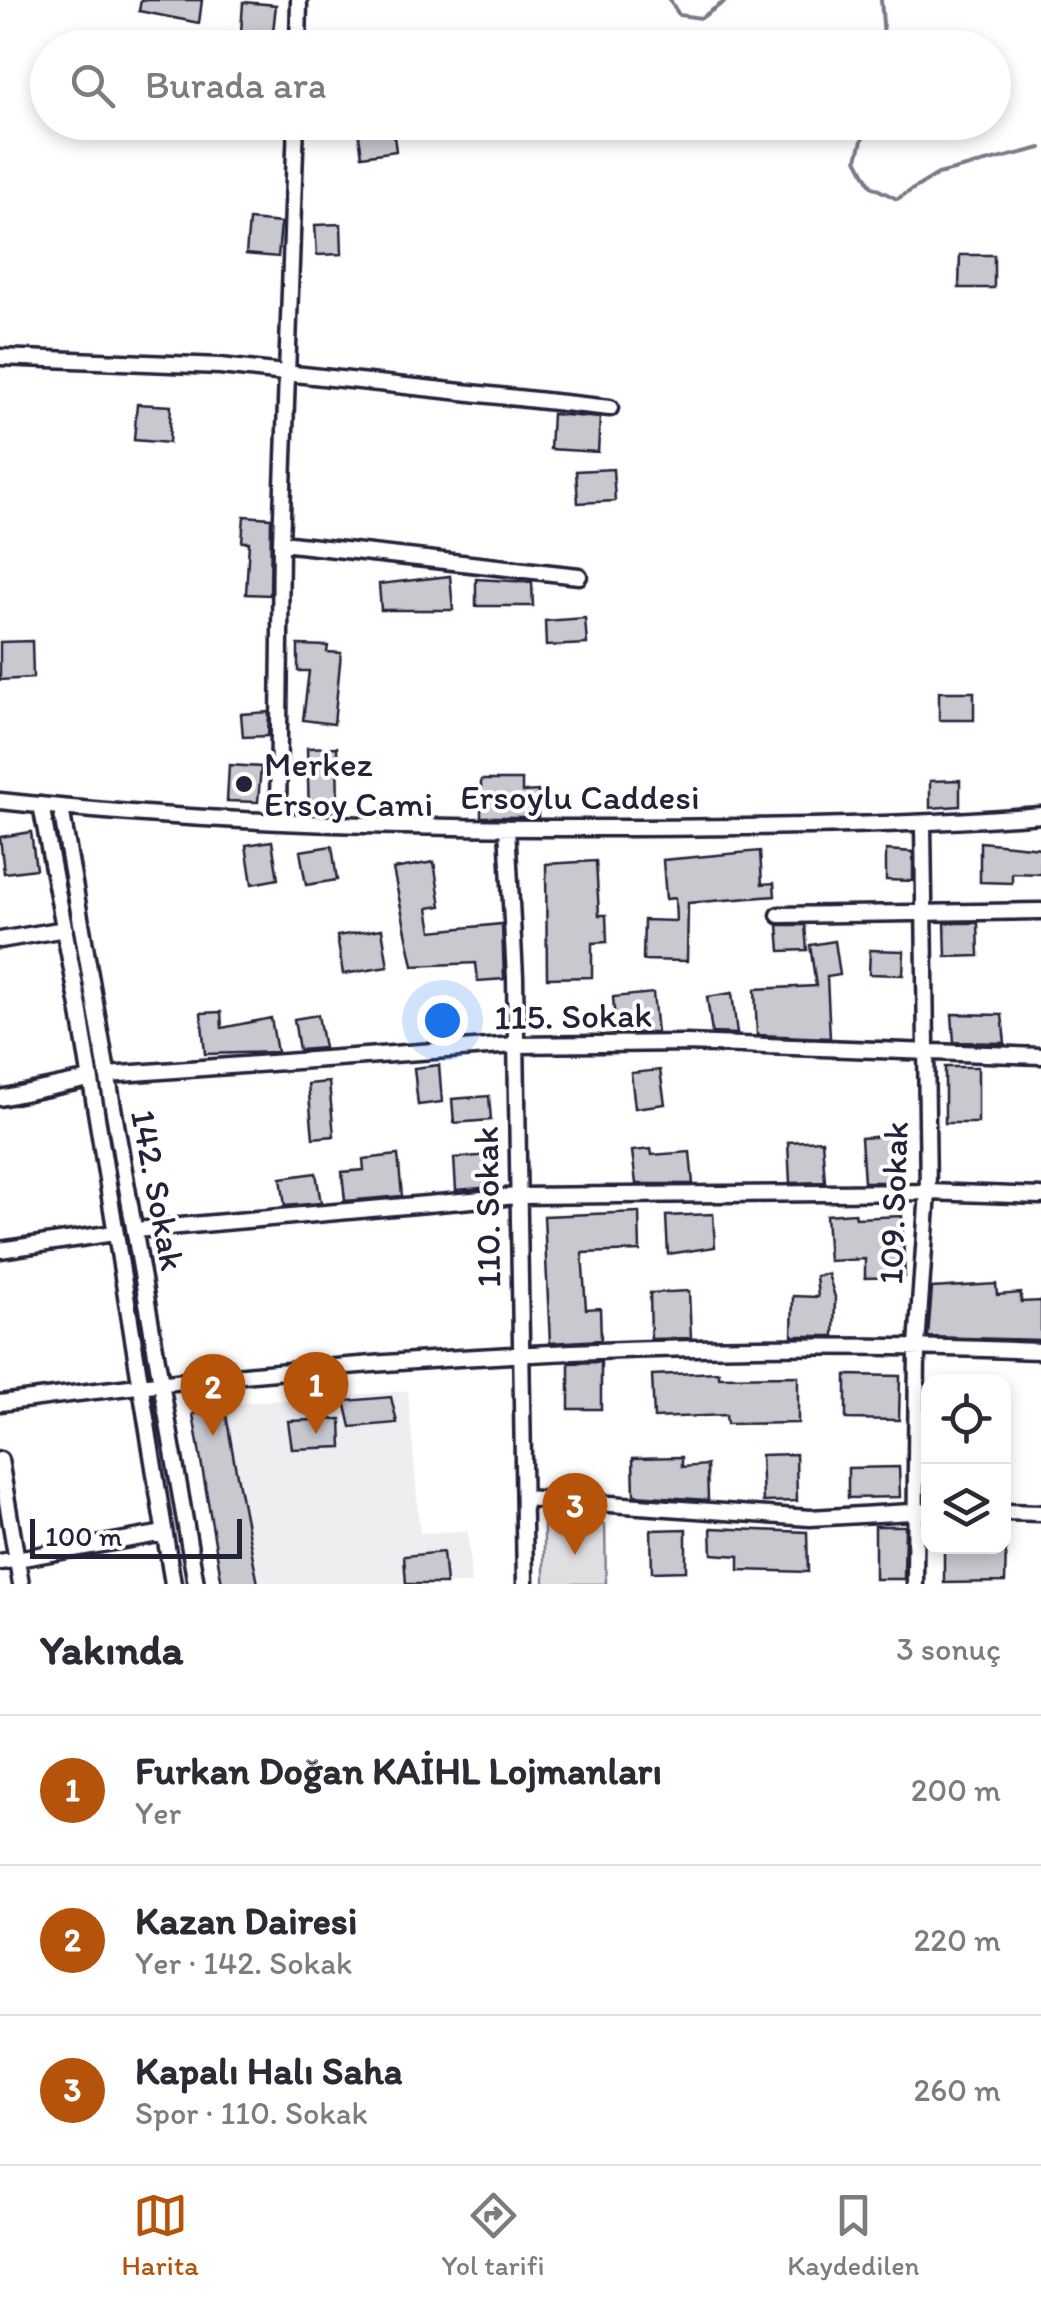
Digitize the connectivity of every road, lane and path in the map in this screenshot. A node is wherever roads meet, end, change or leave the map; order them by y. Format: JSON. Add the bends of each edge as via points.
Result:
{"nodes":[{"id":1,"x":298,"y":0,"type":"edge"},
{"id":2,"x":298,"y":30,"type":"edge"},
{"id":3,"x":295,"y":140,"type":"edge"},
{"id":4,"x":0,"y":357,"type":"edge"},
{"id":5,"x":286,"y":376,"type":"junction"},
{"id":6,"x":610,"y":408,"type":"dead end"},
{"id":7,"x":281,"y":544,"type":"junction"},
{"id":8,"x":580,"y":576,"type":"dead end"},
{"id":9,"x":0,"y":801,"type":"edge"},
{"id":10,"x":42,"y":805,"type":"junction"},
{"id":11,"x":61,"y":808,"type":"junction"},
{"id":12,"x":1041,"y":815,"type":"edge"},
{"id":13,"x":278,"y":821,"type":"junction"},
{"id":14,"x":924,"y":825,"type":"junction"},
{"id":15,"x":506,"y":828,"type":"junction"},
{"id":16,"x":924,"y":910,"type":"junction"},
{"id":17,"x":1041,"y":911,"type":"edge"},
{"id":18,"x":779,"y":914,"type":"dead end"},
{"id":19,"x":65,"y":929,"type":"junction"},
{"id":20,"x":0,"y":940,"type":"edge"},
{"id":21,"x":515,"y":1046,"type":"junction"},
{"id":22,"x":926,"y":1054,"type":"junction"},
{"id":23,"x":1041,"y":1056,"type":"edge"},
{"id":24,"x":107,"y":1075,"type":"junction"},
{"id":25,"x":90,"y":1079,"type":"junction"},
{"id":26,"x":0,"y":1098,"type":"edge"},
{"id":27,"x":928,"y":1192,"type":"junction"},
{"id":28,"x":517,"y":1196,"type":"junction"},
{"id":29,"x":1041,"y":1196,"type":"edge"},
{"id":30,"x":135,"y":1230,"type":"junction"},
{"id":31,"x":114,"y":1233,"type":"junction"},
{"id":32,"x":0,"y":1250,"type":"edge"},
{"id":33,"x":917,"y":1346,"type":"junction"},
{"id":34,"x":1041,"y":1351,"type":"edge"},
{"id":35,"x":520,"y":1352,"type":"junction"},
{"id":36,"x":163,"y":1380,"type":"junction"},
{"id":37,"x":138,"y":1384,"type":"junction"},
{"id":38,"x":0,"y":1402,"type":"edge"},
{"id":39,"x":0,"y":1460,"type":"edge"},
{"id":40,"x":921,"y":1464,"type":"edge"},
{"id":41,"x":524,"y":1498,"type":"junction"},
{"id":42,"x":921,"y":1511,"type":"edge"},
{"id":43,"x":1011,"y":1512,"type":"edge"},
{"id":44,"x":1041,"y":1513,"type":"edge"},
{"id":45,"x":921,"y":1529,"type":"edge"},
{"id":46,"x":164,"y":1533,"type":"junction"},
{"id":47,"x":17,"y":1559,"type":"junction"},
{"id":48,"x":0,"y":1562,"type":"edge"},
{"id":49,"x":22,"y":1584,"type":"edge"},
{"id":50,"x":173,"y":1584,"type":"edge"},
{"id":51,"x":196,"y":1584,"type":"edge"},
{"id":52,"x":525,"y":1584,"type":"edge"},
{"id":53,"x":915,"y":1584,"type":"edge"}],
"edges":[{"from":1,"to":2,"type":"street"},
{"from":3,"to":5,"type":"street"},
{"from":4,"to":5,"type":"street","via":[[220,366]]},
{"from":5,"to":6,"type":"street"},
{"from":5,"to":7,"type":"street"},
{"from":7,"to":8,"type":"street"},
{"from":7,"to":13,"type":"street"},
{"from":9,"to":10,"type":"street","name":"Ersoylu Caddesi"},
{"from":10,"to":11,"type":"street","name":"Ersoylu Caddesi"},
{"from":10,"to":19,"type":"street"},
{"from":11,"to":13,"type":"street","name":"Ersoylu Caddesi"},
{"from":11,"to":24,"type":"street","name":"142. Sokak"},
{"from":12,"to":14,"type":"street","name":"Ersoylu Caddesi"},
{"from":13,"to":15,"type":"street","name":"Ersoylu Caddesi"},
{"from":14,"to":15,"type":"street","name":"Ersoylu Caddesi"},
{"from":14,"to":16,"type":"street","name":"109. Sokak"},
{"from":15,"to":21,"type":"street","name":"110. Sokak"},
{"from":16,"to":17,"type":"street"},
{"from":16,"to":18,"type":"street"},
{"from":16,"to":22,"type":"street","name":"109. Sokak"},
{"from":19,"to":20,"type":"street"},
{"from":19,"to":25,"type":"street"},
{"from":21,"to":22,"type":"street","name":"115. Sokak","via":[[686,1043]]},
{"from":21,"to":24,"type":"street","name":"115. Sokak"},
{"from":21,"to":28,"type":"street","name":"110. Sokak"},
{"from":22,"to":23,"type":"street","name":"115. Sokak"},
{"from":22,"to":27,"type":"street","name":"109. Sokak"},
{"from":24,"to":30,"type":"street","name":"142. Sokak"},
{"from":25,"to":26,"type":"street"},
{"from":25,"to":31,"type":"street"},
{"from":27,"to":28,"type":"street"},
{"from":27,"to":29,"type":"street"},
{"from":27,"to":33,"type":"street","name":"109. Sokak"},
{"from":28,"to":30,"type":"street"},
{"from":28,"to":35,"type":"street","name":"110. Sokak"},
{"from":30,"to":36,"type":"street","name":"142. Sokak"},
{"from":31,"to":32,"type":"street"},
{"from":31,"to":37,"type":"street"},
{"from":33,"to":34,"type":"street"},
{"from":33,"to":35,"type":"street"},
{"from":33,"to":40,"type":"street","name":"109. Sokak"},
{"from":35,"to":36,"type":"street"},
{"from":35,"to":41,"type":"street","name":"110. Sokak"},
{"from":36,"to":37,"type":"street"},
{"from":36,"to":51,"type":"street","name":"142. Sokak"},
{"from":37,"to":38,"type":"street"},
{"from":37,"to":46,"type":"street"},
{"from":39,"to":47,"type":"street"},
{"from":41,"to":42,"type":"street","via":[[810,1518]]},
{"from":41,"to":52,"type":"street","name":"110. Sokak"},
{"from":43,"to":44,"type":"street"},
{"from":45,"to":53,"type":"street","name":"109. Sokak"},
{"from":46,"to":47,"type":"street"},
{"from":46,"to":50,"type":"street"},
{"from":47,"to":48,"type":"street"},
{"from":47,"to":49,"type":"street"}]}
